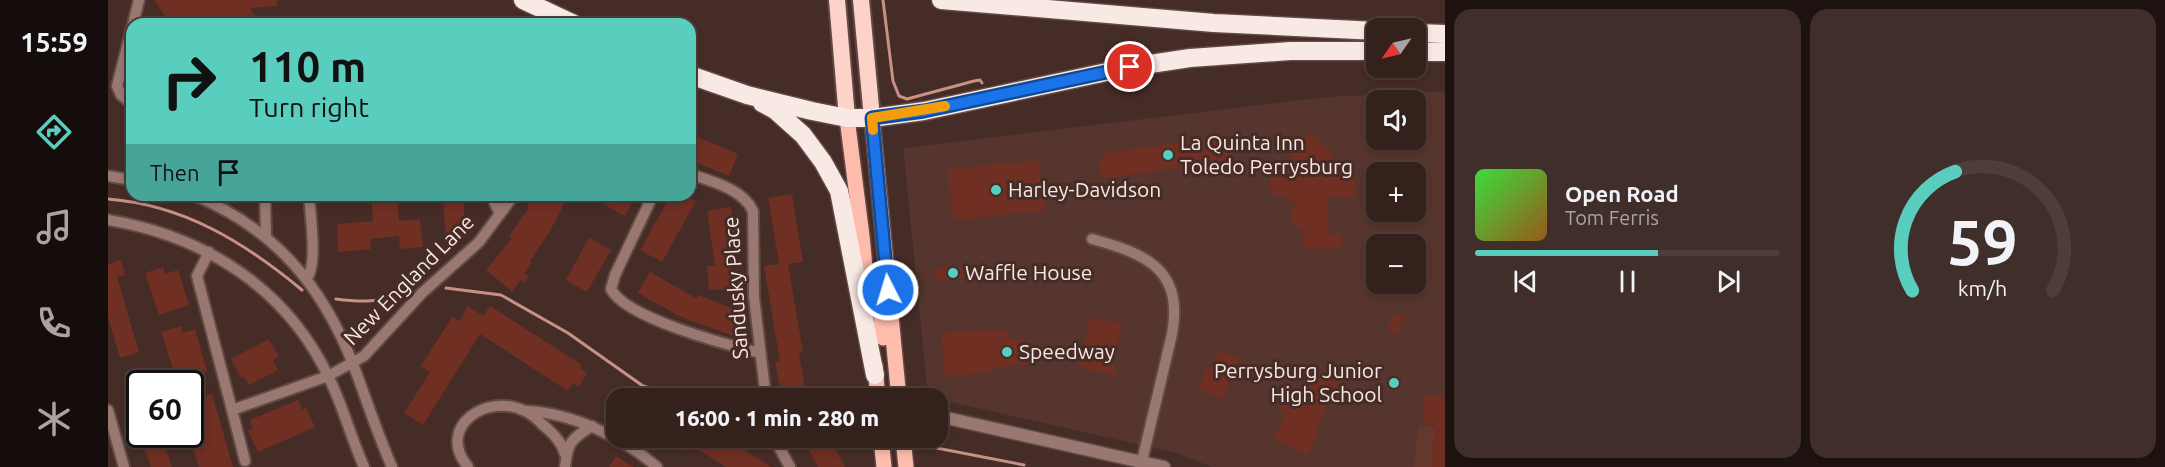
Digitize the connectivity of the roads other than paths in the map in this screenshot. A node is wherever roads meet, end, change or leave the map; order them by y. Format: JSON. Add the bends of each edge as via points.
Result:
{"nodes":[{"id":1,"x":139,"y":0,"type":"edge"},
{"id":2,"x":523,"y":0,"type":"edge"},
{"id":3,"x":837,"y":0,"type":"edge"},
{"id":4,"x":861,"y":0,"type":"edge"},
{"id":5,"x":941,"y":0,"type":"edge"},
{"id":6,"x":134,"y":18,"type":"edge"},
{"id":7,"x":561,"y":18,"type":"edge"},
{"id":8,"x":1366,"y":30,"type":"edge"},
{"id":9,"x":1426,"y":33,"type":"edge"},
{"id":10,"x":1445,"y":34,"type":"edge"},
{"id":11,"x":126,"y":50,"type":"edge"},
{"id":12,"x":1366,"y":51,"type":"edge"},
{"id":13,"x":1426,"y":52,"type":"edge"},
{"id":14,"x":1445,"y":52,"type":"edge"},
{"id":15,"x":696,"y":77,"type":"edge"},
{"id":16,"x":747,"y":95,"type":"junction"},
{"id":17,"x":126,"y":99,"type":"edge"},
{"id":18,"x":848,"y":118,"type":"junction"},
{"id":19,"x":872,"y":118,"type":"junction"},
{"id":20,"x":108,"y":176,"type":"edge"},
{"id":21,"x":696,"y":176,"type":"edge"},
{"id":22,"x":126,"y":179,"type":"edge"},
{"id":23,"x":206,"y":201,"type":"edge"},
{"id":24,"x":265,"y":201,"type":"edge"},
{"id":25,"x":309,"y":201,"type":"edge"},
{"id":26,"x":494,"y":201,"type":"edge"},
{"id":27,"x":510,"y":201,"type":"edge"},
{"id":28,"x":650,"y":201,"type":"edge"},
{"id":29,"x":500,"y":214,"type":"junction"},
{"id":30,"x":108,"y":220,"type":"edge"},
{"id":31,"x":862,"y":236,"type":"junction"},
{"id":32,"x":266,"y":237,"type":"junction"},
{"id":33,"x":1092,"y":239,"type":"dead end"},
{"id":34,"x":209,"y":252,"type":"junction"},
{"id":35,"x":306,"y":278,"type":"junction"},
{"id":36,"x":760,"y":353,"type":"junction"},
{"id":37,"x":352,"y":363,"type":"junction"},
{"id":38,"x":875,"y":375,"type":"junction"},
{"id":39,"x":328,"y":376,"type":"junction"},
{"id":40,"x":765,"y":388,"type":"edge"},
{"id":41,"x":877,"y":388,"type":"edge"},
{"id":42,"x":888,"y":388,"type":"edge"},
{"id":43,"x":898,"y":388,"type":"edge"},
{"id":44,"x":108,"y":410,"type":"edge"},
{"id":45,"x":232,"y":410,"type":"junction"},
{"id":46,"x":525,"y":411,"type":"junction"},
{"id":47,"x":948,"y":418,"type":"edge"},
{"id":48,"x":592,"y":426,"type":"junction"},
{"id":49,"x":780,"y":448,"type":"edge"},
{"id":50,"x":882,"y":448,"type":"edge"},
{"id":51,"x":904,"y":448,"type":"edge"},
{"id":52,"x":565,"y":454,"type":"junction"},
{"id":53,"x":245,"y":461,"type":"dead end"},
{"id":54,"x":1142,"y":461,"type":"junction"},
{"id":55,"x":466,"y":466,"type":"edge"},
{"id":56,"x":124,"y":467,"type":"edge"},
{"id":57,"x":364,"y":467,"type":"edge"},
{"id":58,"x":392,"y":467,"type":"edge"},
{"id":59,"x":565,"y":467,"type":"edge"},
{"id":60,"x":657,"y":467,"type":"edge"},
{"id":61,"x":790,"y":467,"type":"edge"},
{"id":62,"x":884,"y":467,"type":"edge"},
{"id":63,"x":906,"y":467,"type":"edge"},
{"id":64,"x":1164,"y":467,"type":"edge"}],
"edges":[{"from":1,"to":6,"type":"street"},
{"from":2,"to":7,"type":"highway"},
{"from":3,"to":18,"type":"highway"},
{"from":4,"to":19,"type":"highway"},
{"from":5,"to":8,"type":"highway","via":[[1214,23]]},
{"from":9,"to":10,"type":"highway"},
{"from":11,"to":17,"type":"street","via":[[117,86]]},
{"from":12,"to":19,"type":"highway","via":[[1290,51],[1190,58]]},
{"from":13,"to":14,"type":"highway"},
{"from":15,"to":16,"type":"highway"},
{"from":16,"to":18,"type":"highway"},
{"from":16,"to":38,"type":"highway","via":[[775,110],[803,135],[839,191]]},
{"from":18,"to":19,"type":"highway"},
{"from":18,"to":31,"type":"main road"},
{"from":19,"to":43,"type":"main road"},
{"from":20,"to":22,"type":"street"},
{"from":21,"to":36,"type":"street","name":"Sandusky Place","via":[[733,191],[753,211],[754,297]]},
{"from":23,"to":32,"type":"street","via":[[237,216]]},
{"from":24,"to":32,"type":"street"},
{"from":25,"to":35,"type":"street","via":[[312,269]]},
{"from":26,"to":29,"type":"street"},
{"from":27,"to":29,"type":"street","name":"New England Lane"},
{"from":28,"to":36,"type":"street","via":[[615,274],[613,293],[661,322]]},
{"from":29,"to":37,"type":"street","name":"New England Lane","via":[[480,242],[422,293],[370,351]]},
{"from":30,"to":34,"type":"street","via":[[162,232]]},
{"from":31,"to":38,"type":"main road"},
{"from":31,"to":42,"type":"main road","via":[[876,267]]},
{"from":32,"to":35,"type":"street"},
{"from":33,"to":54,"type":"street","via":[[1146,260],[1164,276],[1174,294],[1176,314]]},
{"from":34,"to":39,"type":"street","via":[[273,299],[304,334]]},
{"from":34,"to":45,"type":"street","via":[[197,276]]},
{"from":35,"to":37,"type":"street","via":[[324,303]]},
{"from":36,"to":40,"type":"street","name":"Sandusky Place"},
{"from":37,"to":39,"type":"street","name":"New England Lane"},
{"from":37,"to":58,"type":"street"},
{"from":38,"to":41,"type":"main road"},
{"from":39,"to":45,"type":"street","name":"New England Lane"},
{"from":39,"to":57,"type":"street"},
{"from":44,"to":56,"type":"street"},
{"from":45,"to":53,"type":"street"},
{"from":46,"to":48,"type":"street"},
{"from":46,"to":52,"type":"street","via":[[549,430]]},
{"from":46,"to":55,"type":"street","via":[[500,406],[477,411],[457,436]]},
{"from":47,"to":54,"type":"street"},
{"from":48,"to":52,"type":"street","via":[[575,436]]},
{"from":48,"to":60,"type":"street"},
{"from":49,"to":61,"type":"street"},
{"from":50,"to":62,"type":"main road"},
{"from":51,"to":63,"type":"main road"},
{"from":52,"to":59,"type":"street"},
{"from":54,"to":64,"type":"street"}]}
